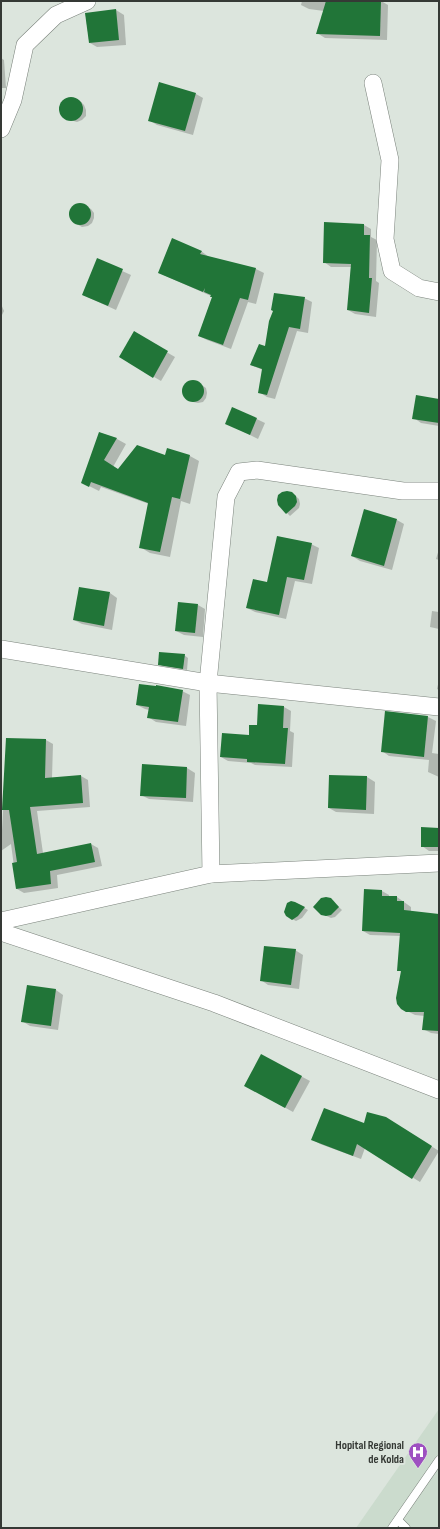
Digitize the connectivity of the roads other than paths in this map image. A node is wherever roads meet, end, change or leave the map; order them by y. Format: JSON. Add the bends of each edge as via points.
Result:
{"nodes":[{"id":1,"x":87,"y":1,"type":"edge"},
{"id":2,"x":373,"y":83,"type":"dead end"},
{"id":3,"x":1,"y":129,"type":"edge"},
{"id":4,"x":439,"y":292,"type":"edge"},
{"id":5,"x":439,"y":491,"type":"edge"},
{"id":6,"x":1,"y":649,"type":"edge"},
{"id":7,"x":208,"y":683,"type":"junction"},
{"id":8,"x":439,"y":707,"type":"edge"},
{"id":9,"x":439,"y":863,"type":"edge"},
{"id":10,"x":211,"y":874,"type":"junction"},
{"id":11,"x":1,"y":921,"type":"edge"},
{"id":12,"x":1,"y":932,"type":"edge"},
{"id":13,"x":439,"y":1090,"type":"edge"},
{"id":14,"x":439,"y":1460,"type":"edge"},
{"id":15,"x":398,"y":1520,"type":"junction"},
{"id":16,"x":392,"y":1528,"type":"edge"},
{"id":17,"x":406,"y":1528,"type":"edge"}],
"edges":[{"from":1,"to":3,"type":"street","via":[[56,15],[25,45],[13,100]]},
{"from":2,"to":4,"type":"street","via":[[390,160],[385,239],[392,271],[419,288]]},
{"from":5,"to":7,"type":"street","via":[[403,490],[257,470],[239,472],[226,497]]},
{"from":6,"to":7,"type":"street"},
{"from":7,"to":8,"type":"street"},
{"from":7,"to":10,"type":"street"},
{"from":9,"to":10,"type":"street"},
{"from":10,"to":11,"type":"street"},
{"from":12,"to":13,"type":"street","via":[[214,1003]]},
{"from":14,"to":15,"type":"lane"},
{"from":15,"to":16,"type":"lane"},
{"from":15,"to":17,"type":"lane"}]}
